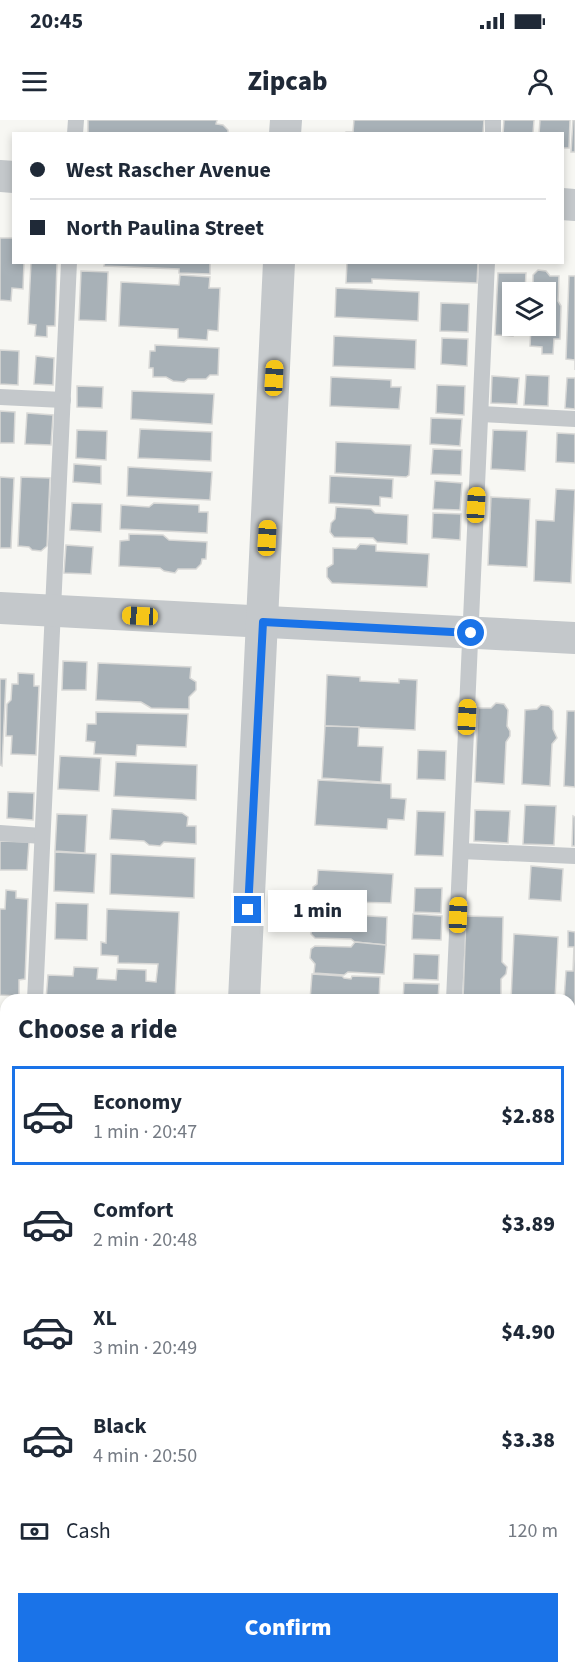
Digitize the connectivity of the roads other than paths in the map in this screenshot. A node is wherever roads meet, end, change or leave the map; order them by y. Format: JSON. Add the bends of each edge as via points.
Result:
{"nodes":[{"id":1,"x":69,"y":264,"type":"edge"},
{"id":2,"x":279,"y":264,"type":"edge"},
{"id":3,"x":487,"y":264,"type":"edge"},
{"id":4,"x":0,"y":396,"type":"edge"},
{"id":5,"x":63,"y":400,"type":"junction"},
{"id":6,"x":480,"y":414,"type":"junction"},
{"id":7,"x":575,"y":419,"type":"edge"},
{"id":8,"x":0,"y":609,"type":"edge"},
{"id":9,"x":52,"y":611,"type":"junction"},
{"id":10,"x":263,"y":622,"type":"junction"},
{"id":11,"x":471,"y":633,"type":"junction"},
{"id":12,"x":575,"y":638,"type":"edge"},
{"id":13,"x":0,"y":833,"type":"edge"},
{"id":14,"x":42,"y":836,"type":"junction"},
{"id":15,"x":461,"y":851,"type":"junction"},
{"id":16,"x":575,"y":856,"type":"edge"},
{"id":17,"x":34,"y":994,"type":"edge"},
{"id":18,"x":244,"y":994,"type":"edge"},
{"id":19,"x":454,"y":994,"type":"edge"},
{"id":20,"x":0,"y":1481,"type":"edge"},
{"id":21,"x":0,"y":1490,"type":"edge"}],
"edges":[{"from":1,"to":5,"type":"lane"},
{"from":2,"to":10,"type":"street"},
{"from":3,"to":6,"type":"lane"},
{"from":4,"to":5,"type":"lane"},
{"from":5,"to":9,"type":"lane"},
{"from":6,"to":7,"type":"lane"},
{"from":6,"to":11,"type":"lane"},
{"from":8,"to":9,"type":"street"},
{"from":9,"to":10,"type":"street"},
{"from":9,"to":14,"type":"lane"},
{"from":10,"to":11,"type":"street"},
{"from":10,"to":18,"type":"street"},
{"from":11,"to":12,"type":"street"},
{"from":11,"to":15,"type":"lane"},
{"from":13,"to":14,"type":"lane"},
{"from":14,"to":17,"type":"lane"},
{"from":15,"to":16,"type":"lane"},
{"from":15,"to":19,"type":"lane"},
{"from":20,"to":21,"type":"lane"}]}
